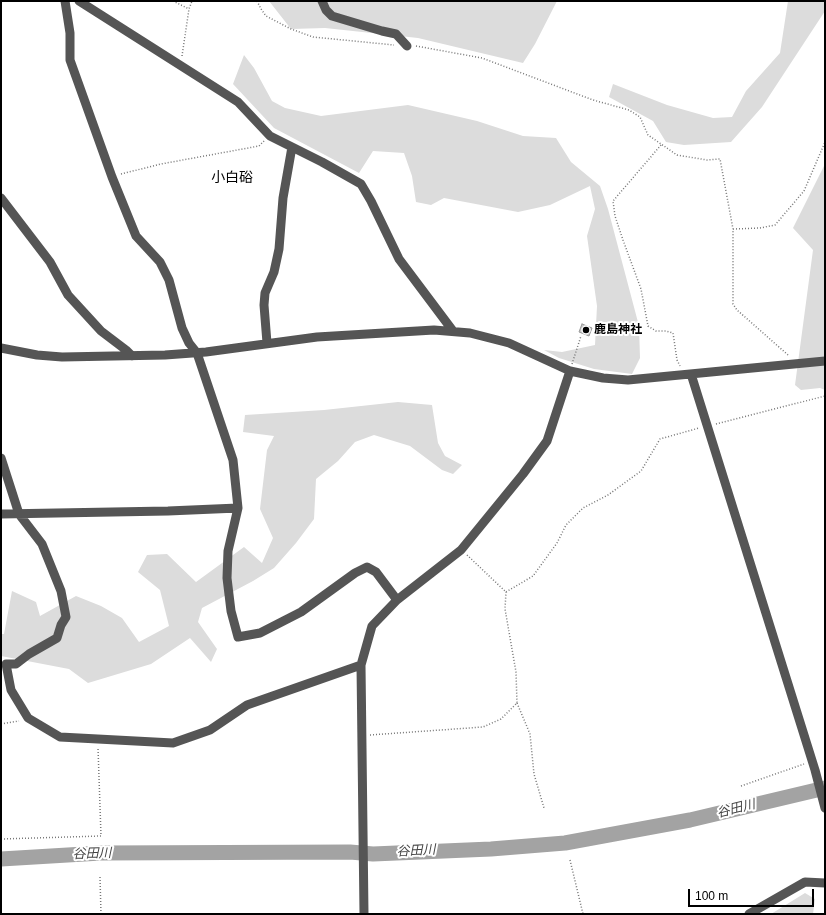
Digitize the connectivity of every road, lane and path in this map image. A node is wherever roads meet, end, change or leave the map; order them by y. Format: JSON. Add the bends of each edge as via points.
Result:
{"nodes":[{"id":1,"x":65,"y":1,"type":"edge"},
{"id":2,"x":79,"y":1,"type":"edge"},
{"id":3,"x":173,"y":1,"type":"edge"},
{"id":4,"x":192,"y":1,"type":"edge"},
{"id":5,"x":257,"y":1,"type":"edge"},
{"id":6,"x":322,"y":1,"type":"edge"},
{"id":7,"x":189,"y":9,"type":"junction"},
{"id":8,"x":407,"y":46,"type":"junction"},
{"id":9,"x":181,"y":66,"type":"junction"},
{"id":10,"x":270,"y":136,"type":"junction"},
{"id":11,"x":825,"y":142,"type":"edge"},
{"id":12,"x":661,"y":145,"type":"junction"},
{"id":13,"x":292,"y":147,"type":"junction"},
{"id":14,"x":112,"y":177,"type":"junction"},
{"id":15,"x":1,"y":198,"type":"edge"},
{"id":16,"x":733,"y":229,"type":"junction"},
{"id":17,"x":453,"y":331,"type":"junction"},
{"id":18,"x":581,"y":336,"type":"dead end"},
{"id":19,"x":267,"y":343,"type":"junction"},
{"id":20,"x":1,"y":348,"type":"edge"},
{"id":21,"x":197,"y":353,"type":"junction"},
{"id":22,"x":132,"y":356,"type":"junction"},
{"id":23,"x":825,"y":361,"type":"edge"},
{"id":24,"x":797,"y":363,"type":"junction"},
{"id":25,"x":570,"y":371,"type":"junction"},
{"id":26,"x":688,"y":374,"type":"junction"},
{"id":27,"x":825,"y":396,"type":"edge"},
{"id":28,"x":708,"y":426,"type":"junction"},
{"id":29,"x":1,"y":458,"type":"edge"},
{"id":30,"x":238,"y":508,"type":"junction"},
{"id":31,"x":1,"y":514,"type":"edge"},
{"id":32,"x":19,"y":514,"type":"junction"},
{"id":33,"x":461,"y":550,"type":"junction"},
{"id":34,"x":506,"y":592,"type":"junction"},
{"id":35,"x":397,"y":600,"type":"junction"},
{"id":36,"x":361,"y":665,"type":"junction"},
{"id":37,"x":517,"y":703,"type":"junction"},
{"id":38,"x":28,"y":718,"type":"junction"},
{"id":39,"x":1,"y":724,"type":"edge"},
{"id":40,"x":362,"y":735,"type":"junction"},
{"id":41,"x":98,"y":739,"type":"junction"},
{"id":42,"x":814,"y":766,"type":"junction"},
{"id":43,"x":741,"y":786,"type":"dead end"},
{"id":44,"x":544,"y":808,"type":"dead end"},
{"id":45,"x":825,"y":808,"type":"edge"},
{"id":46,"x":1,"y":839,"type":"edge"},
{"id":47,"x":570,"y":860,"type":"dead end"},
{"id":48,"x":100,"y":877,"type":"dead end"},
{"id":49,"x":825,"y":883,"type":"edge"},
{"id":50,"x":101,"y":914,"type":"edge"},
{"id":51,"x":364,"y":914,"type":"edge"},
{"id":52,"x":583,"y":914,"type":"edge"},
{"id":53,"x":749,"y":914,"type":"edge"}],
"edges":[{"from":1,"to":14,"type":"street","via":[[70,33],[70,60]]},
{"from":2,"to":9,"type":"street"},
{"from":3,"to":7,"type":"path"},
{"from":4,"to":7,"type":"path"},
{"from":5,"to":8,"type":"path","via":[[270,18],[313,37]]},
{"from":6,"to":8,"type":"street","via":[[332,16],[396,34]]},
{"from":7,"to":9,"type":"path"},
{"from":8,"to":12,"type":"path","via":[[482,58],[628,110],[640,117],[648,135]]},
{"from":9,"to":10,"type":"street","via":[[238,102]]},
{"from":10,"to":13,"type":"street"},
{"from":10,"to":14,"type":"path","via":[[259,146],[132,170]]},
{"from":11,"to":16,"type":"path","via":[[804,191],[775,225]]},
{"from":12,"to":16,"type":"path","via":[[677,155],[707,160],[720,159]]},
{"from":12,"to":26,"type":"path","via":[[613,201],[615,216],[641,289],[648,326],[656,331],[673,334],[677,360]]},
{"from":13,"to":17,"type":"street","via":[[361,184],[372,201],[399,259]]},
{"from":13,"to":19,"type":"street","via":[[283,198],[280,249],[265,294]]},
{"from":14,"to":21,"type":"street","via":[[136,236],[160,262],[169,280],[182,328]]},
{"from":15,"to":22,"type":"street","via":[[50,262],[68,295],[101,331]]},
{"from":16,"to":24,"type":"path","via":[[734,304],[737,310]]},
{"from":17,"to":19,"type":"street","via":[[317,337]]},
{"from":17,"to":25,"type":"street","via":[[509,343]]},
{"from":18,"to":25,"type":"path"},
{"from":19,"to":21,"type":"street"},
{"from":20,"to":22,"type":"street","via":[[49,356]]},
{"from":21,"to":22,"type":"street"},
{"from":21,"to":30,"type":"street","via":[[233,460]]},
{"from":23,"to":24,"type":"street"},
{"from":24,"to":26,"type":"street"},
{"from":25,"to":26,"type":"street","via":[[628,380]]},
{"from":25,"to":33,"type":"street","via":[[547,441]]},
{"from":26,"to":28,"type":"street"},
{"from":27,"to":28,"type":"path"},
{"from":28,"to":34,"type":"path","via":[[660,439],[641,471],[608,495],[583,508],[566,525],[557,543],[533,576]]},
{"from":28,"to":42,"type":"street"},
{"from":29,"to":32,"type":"street"},
{"from":30,"to":32,"type":"street"},
{"from":30,"to":35,"type":"street","via":[[228,551],[226,578],[238,637],[260,633],[301,612],[366,567],[376,572]]},
{"from":31,"to":32,"type":"street"},
{"from":32,"to":38,"type":"street","via":[[42,544],[61,591],[66,617],[57,638],[16,664],[6,664],[11,690]]},
{"from":33,"to":34,"type":"path"},
{"from":33,"to":35,"type":"street"},
{"from":34,"to":37,"type":"path","via":[[505,609],[516,672]]},
{"from":35,"to":36,"type":"street","via":[[372,626]]},
{"from":36,"to":40,"type":"street"},
{"from":36,"to":41,"type":"street","via":[[247,705],[210,730],[173,743]]},
{"from":37,"to":40,"type":"path","via":[[501,720],[483,727]]},
{"from":37,"to":44,"type":"path","via":[[530,734],[534,774]]},
{"from":38,"to":39,"type":"path"},
{"from":38,"to":41,"type":"street","via":[[60,737]]},
{"from":40,"to":51,"type":"street"},
{"from":41,"to":46,"type":"path","via":[[101,836]]},
{"from":42,"to":43,"type":"path"},
{"from":42,"to":45,"type":"street"},
{"from":47,"to":52,"type":"path"},
{"from":48,"to":50,"type":"path"},
{"from":49,"to":53,"type":"street","via":[[805,882]]}]}
